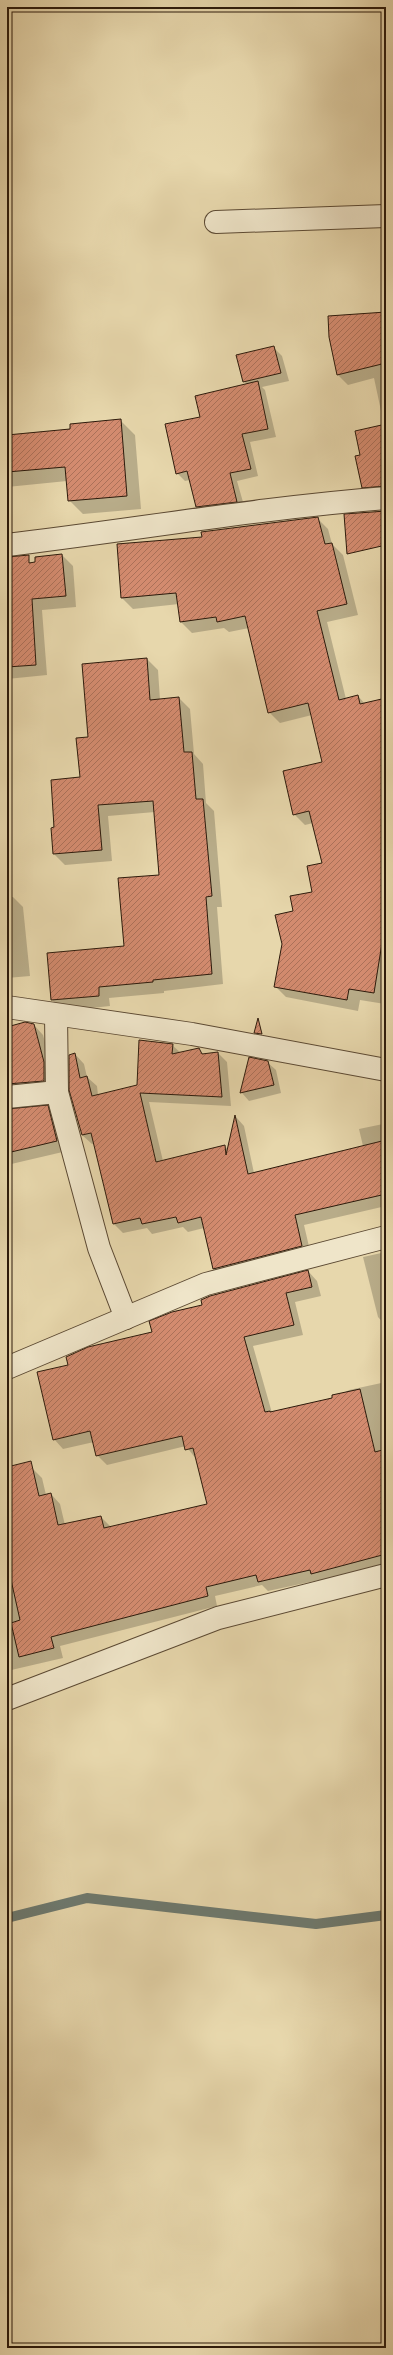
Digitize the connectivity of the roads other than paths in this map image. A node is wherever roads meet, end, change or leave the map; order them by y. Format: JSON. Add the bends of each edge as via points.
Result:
{"nodes":[{"id":1,"x":386,"y":216,"type":"edge"},
{"id":2,"x":216,"y":222,"type":"dead end"},
{"id":3,"x":386,"y":498,"type":"edge"},
{"id":4,"x":7,"y":545,"type":"edge"},
{"id":5,"x":7,"y":1007,"type":"edge"},
{"id":6,"x":56,"y":1015,"type":"junction"},
{"id":7,"x":386,"y":1070,"type":"edge"},
{"id":8,"x":57,"y":1092,"type":"junction"},
{"id":9,"x":7,"y":1097,"type":"edge"},
{"id":10,"x":386,"y":1237,"type":"edge"},
{"id":11,"x":126,"y":1318,"type":"junction"},
{"id":12,"x":7,"y":1368,"type":"edge"},
{"id":13,"x":386,"y":1575,"type":"edge"},
{"id":14,"x":8,"y":1696,"type":"edge"}],
"edges":[{"from":1,"to":2,"type":"street"},
{"from":3,"to":4,"type":"street","via":[[333,502],[122,532]]},
{"from":5,"to":6,"type":"street"},
{"from":6,"to":7,"type":"street","via":[[192,1034]]},
{"from":6,"to":8,"type":"street"},
{"from":8,"to":9,"type":"street"},
{"from":8,"to":11,"type":"street","via":[[99,1248]]},
{"from":10,"to":11,"type":"street","via":[[206,1284]]},
{"from":11,"to":12,"type":"street"},
{"from":13,"to":14,"type":"street","via":[[218,1618]]}]}
